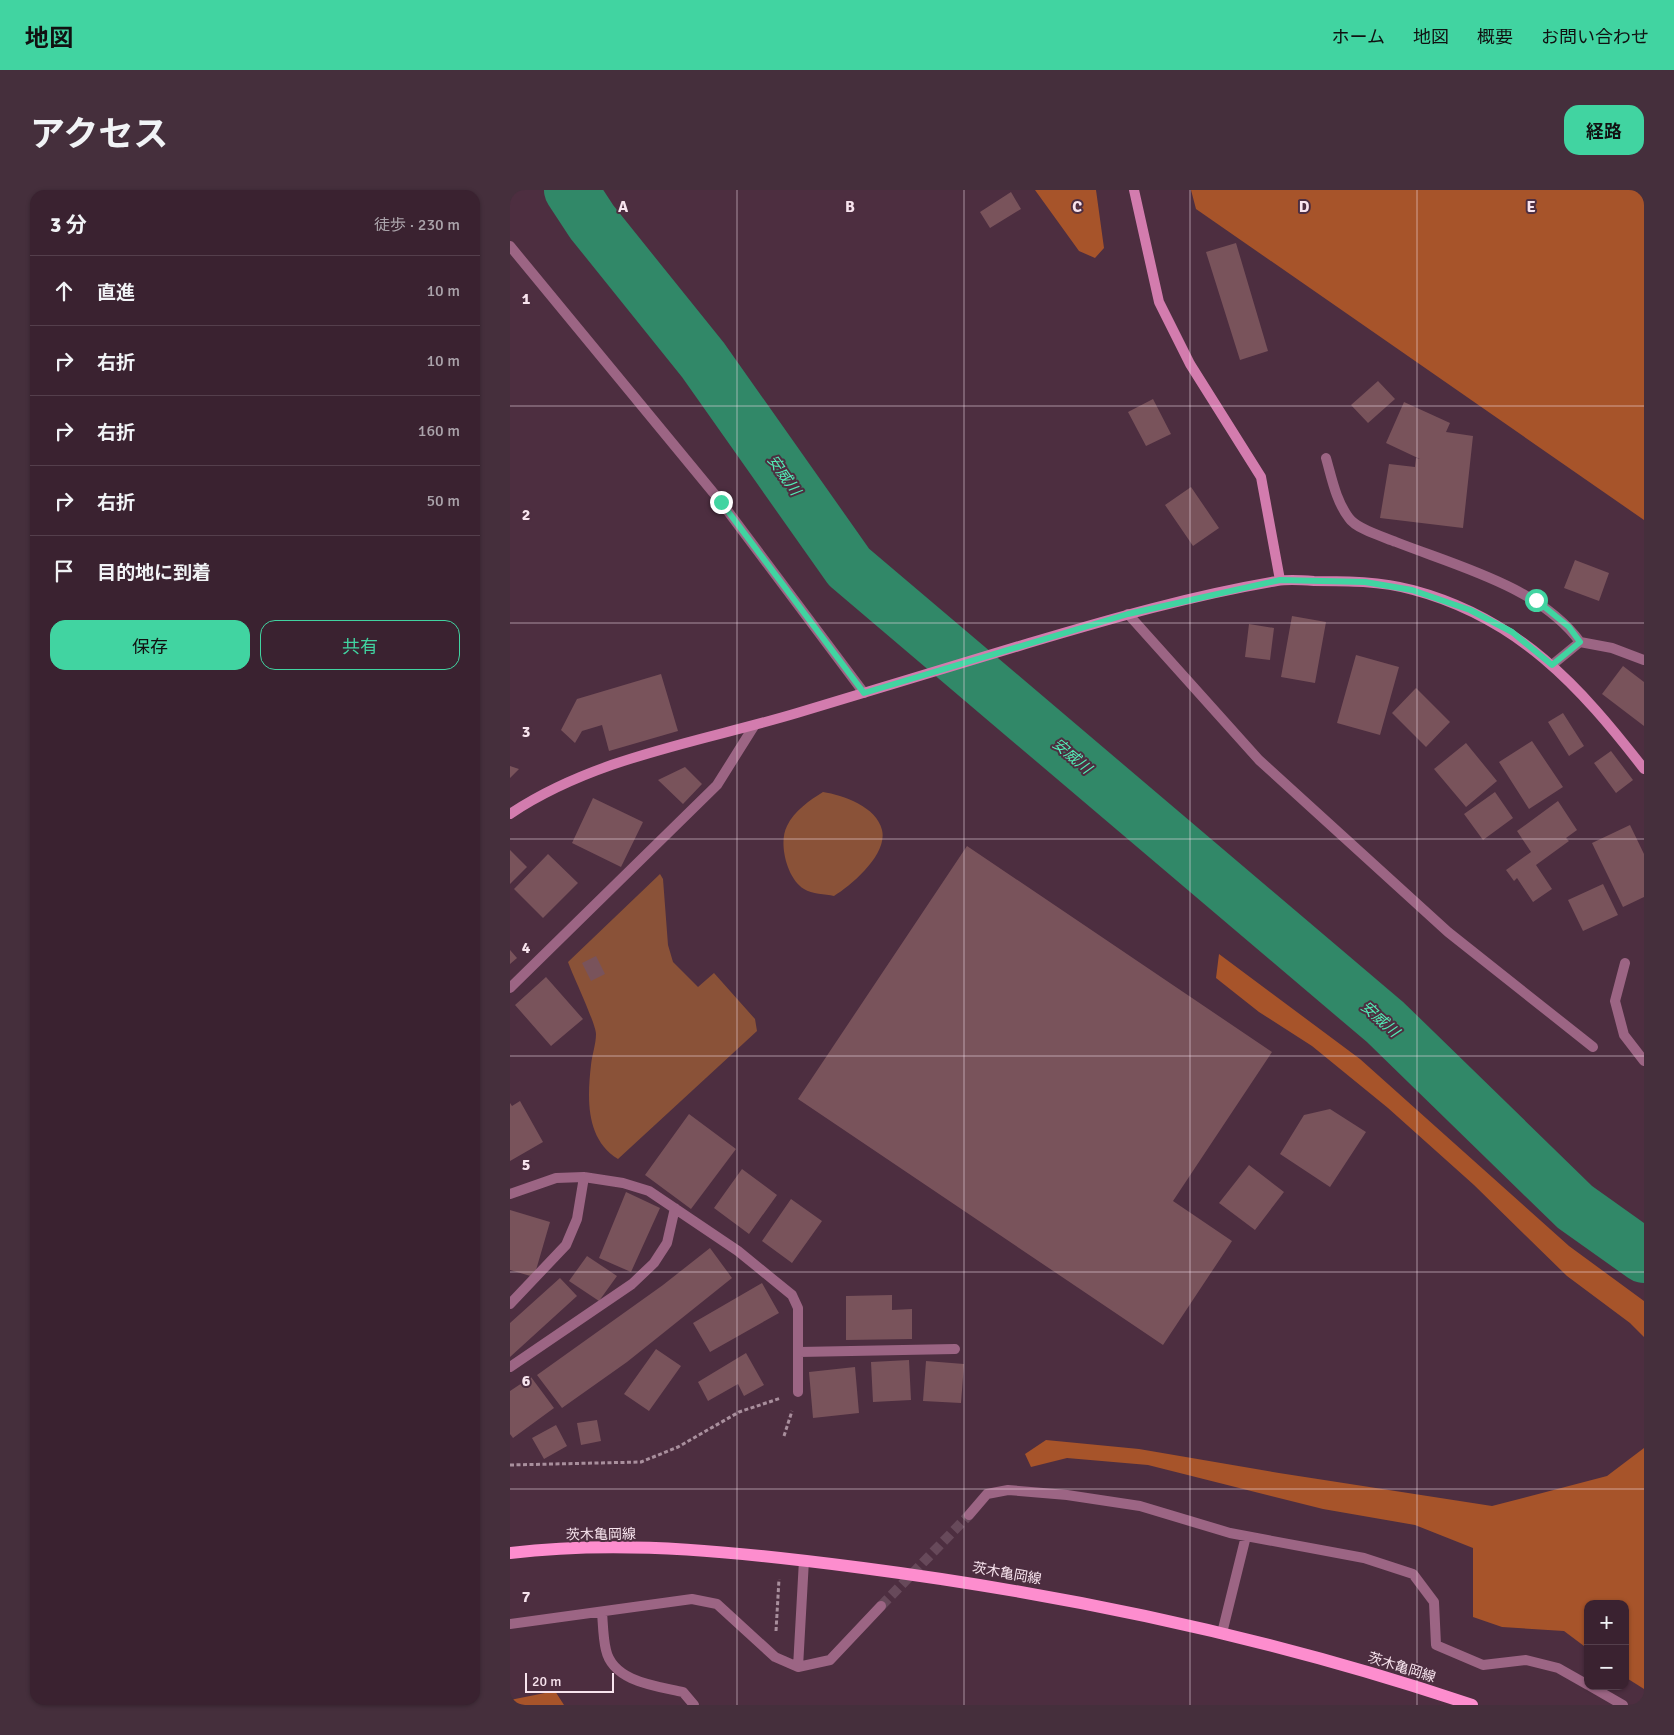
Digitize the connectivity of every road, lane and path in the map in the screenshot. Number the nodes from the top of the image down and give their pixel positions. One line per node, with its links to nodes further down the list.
1 (1134, 190): 4 (street)
2 (510, 246): 9 (street)
3 (1326, 458): 6 (street)
4 (1280, 580): 5 (street); 8 (street)
5 (1128, 614): 9 (street); 15 (street)
6 (1580, 642): 7 (street); 8 (street)
7 (1644, 660)
8 (1552, 665): 11 (street)
9 (864, 693): 10 (street)
10 (754, 726): 12 (street); 14 (street)
11 (1644, 769)
12 (510, 814)
13 (1625, 963): 16 (street)
14 (510, 988)
15 (1593, 1047)
16 (1644, 1061)
17 (584, 1178): 18 (street); 19 (street); 20 (street)
18 (510, 1194)
19 (675, 1208): 22 (street); 23 (street)
20 (510, 1304)
21 (955, 1349): 22 (street)
22 (799, 1352): 24 (street)
23 (510, 1367)
24 (798, 1392): 25 (path); 26 (path)
25 (784, 1436)
26 (510, 1466)
27 (969, 1515): 28 (street)
28 (1246, 1536): 35 (street); 38 (street)
29 (510, 1551): 30 (main road, 茨木亀岡線)
30 (804, 1560): 35 (main road, 茨木亀岡線); 37 (street)
31 (780, 1576): 36 (path)
32 (881, 1606): 37 (street)
33 (602, 1612): 34 (street); 36 (street); 40 (street)
34 (510, 1624)
35 (1222, 1633): 41 (main road, 茨木亀岡線)
36 (775, 1657): 37 (street)
37 (798, 1667)
38 (1584, 1683)
39 (1596, 1690): 42 (street)
40 (694, 1705)
41 (1472, 1705)
42 (1623, 1705)

